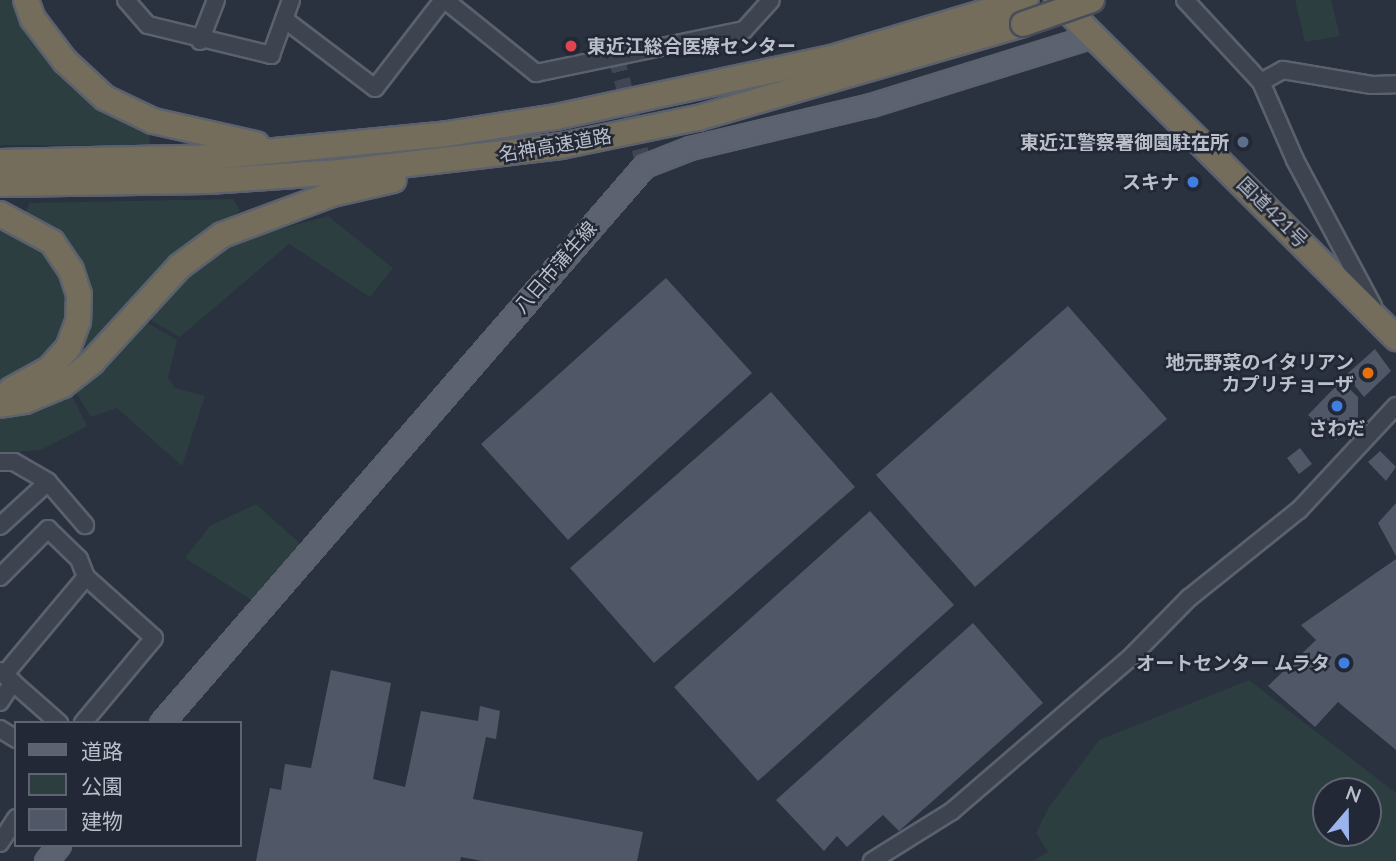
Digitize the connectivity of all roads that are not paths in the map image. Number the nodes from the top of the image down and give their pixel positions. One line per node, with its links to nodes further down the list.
1 (26, 0): 17 (highway)
2 (126, 0): 13 (street)
3 (216, 0): 13 (street)
4 (291, 0): 11 (street)
5 (444, 0): 6 (street); 11 (street)
6 (771, 0)
7 (1056, 0): 12 (highway, 国道421号)
8 (1092, 0): 10 (highway, 名神高速道路, bridge)
9 (1185, 0): 14 (street)
10 (1019, 10): 16 (highway, 名神高速道路); 17 (highway, 名神高速道路)
11 (284, 19): 13 (street)
12 (1093, 36): 21 (highway, 国道421号); 35 (main road, 八日市蒲生線)
13 (200, 41)
14 (1261, 82): 15 (street); 21 (street)
15 (1396, 83)
16 (698, 118): 19 (highway, 名神高速道路); 24 (highway)
17 (302, 149): 18 (highway, 名神高速道路)
18 (0, 162)
19 (0, 184)
20 (0, 214): 23 (highway)
21 (1379, 317): 22 (highway, 国道421号)
22 (1396, 338)
23 (0, 392)
24 (0, 405)
25 (1396, 405): 40 (street)
26 (0, 463): 27 (street)
27 (48, 482): 28 (street); 29 (street)
28 (85, 524)
29 (0, 526)
30 (0, 577): 31 (street)
31 (86, 577): 32 (street); 34 (street)
32 (4, 685): 33 (street)
33 (56, 721)
34 (85, 721)
35 (163, 721)
36 (14, 821): 37 (street)
37 (0, 843)
38 (57, 847): 39 (main road)
39 (46, 861)
40 (872, 861)

